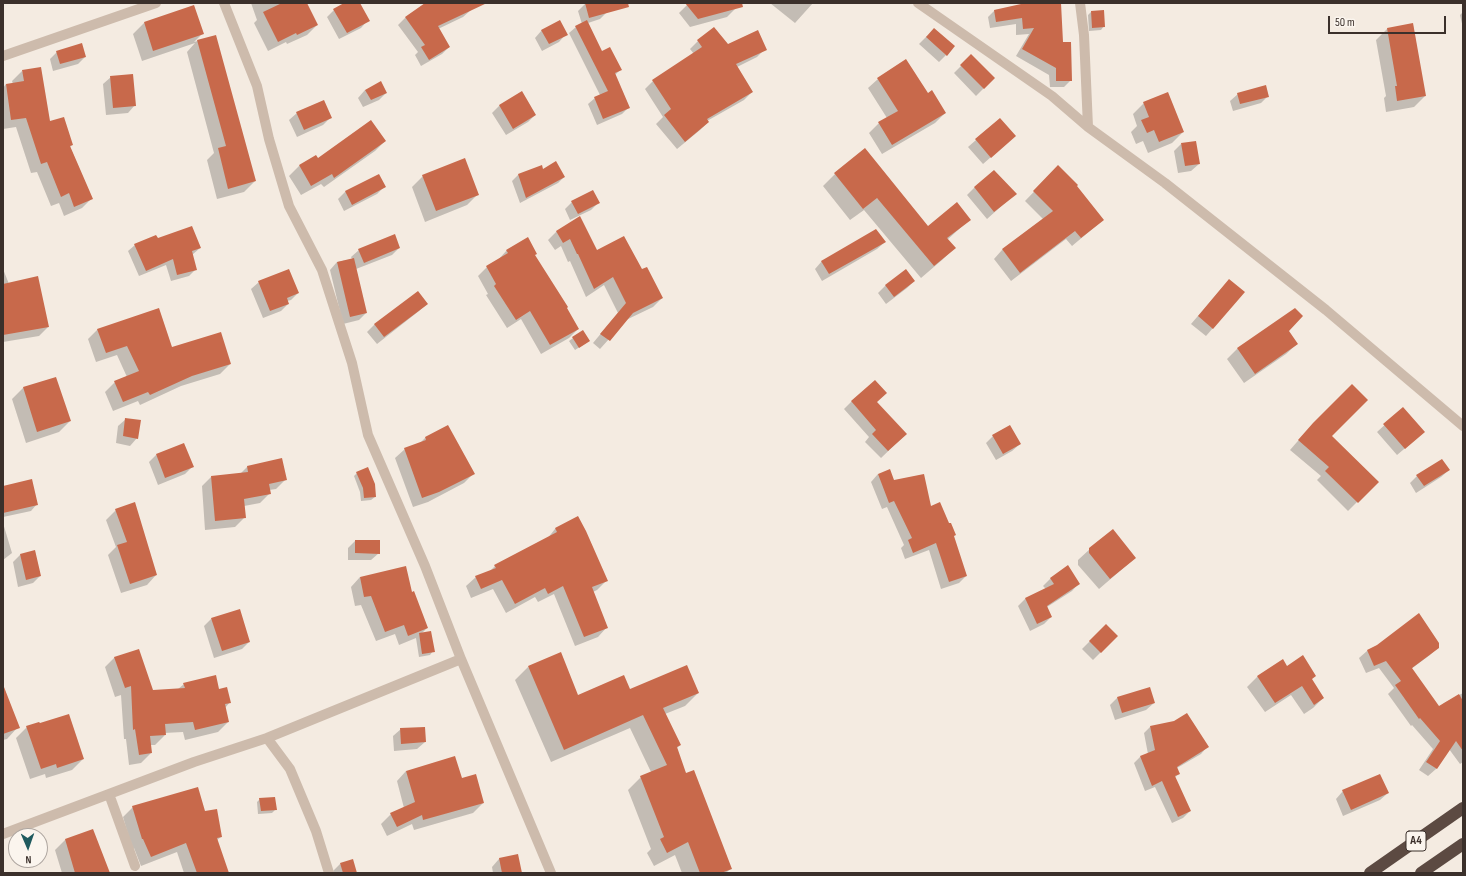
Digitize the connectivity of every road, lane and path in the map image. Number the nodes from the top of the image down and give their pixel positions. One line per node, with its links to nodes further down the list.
1 (156, 3): 5 (street)
2 (224, 3): 8 (street)
3 (918, 3): 6 (street)
4 (1080, 3): 6 (street)
5 (3, 56)
6 (1088, 127): 7 (street)
7 (1463, 426)
8 (461, 659): 9 (street); 16 (street)
9 (267, 738): 10 (street); 15 (street)
10 (109, 794): 12 (street); 14 (street)
11 (1463, 808): 17 (highway, A4)
12 (3, 834)
13 (1463, 844): 18 (highway, A4)
14 (134, 866)
15 (329, 873)
16 (551, 873)
17 (1370, 873)
18 (1420, 873)

